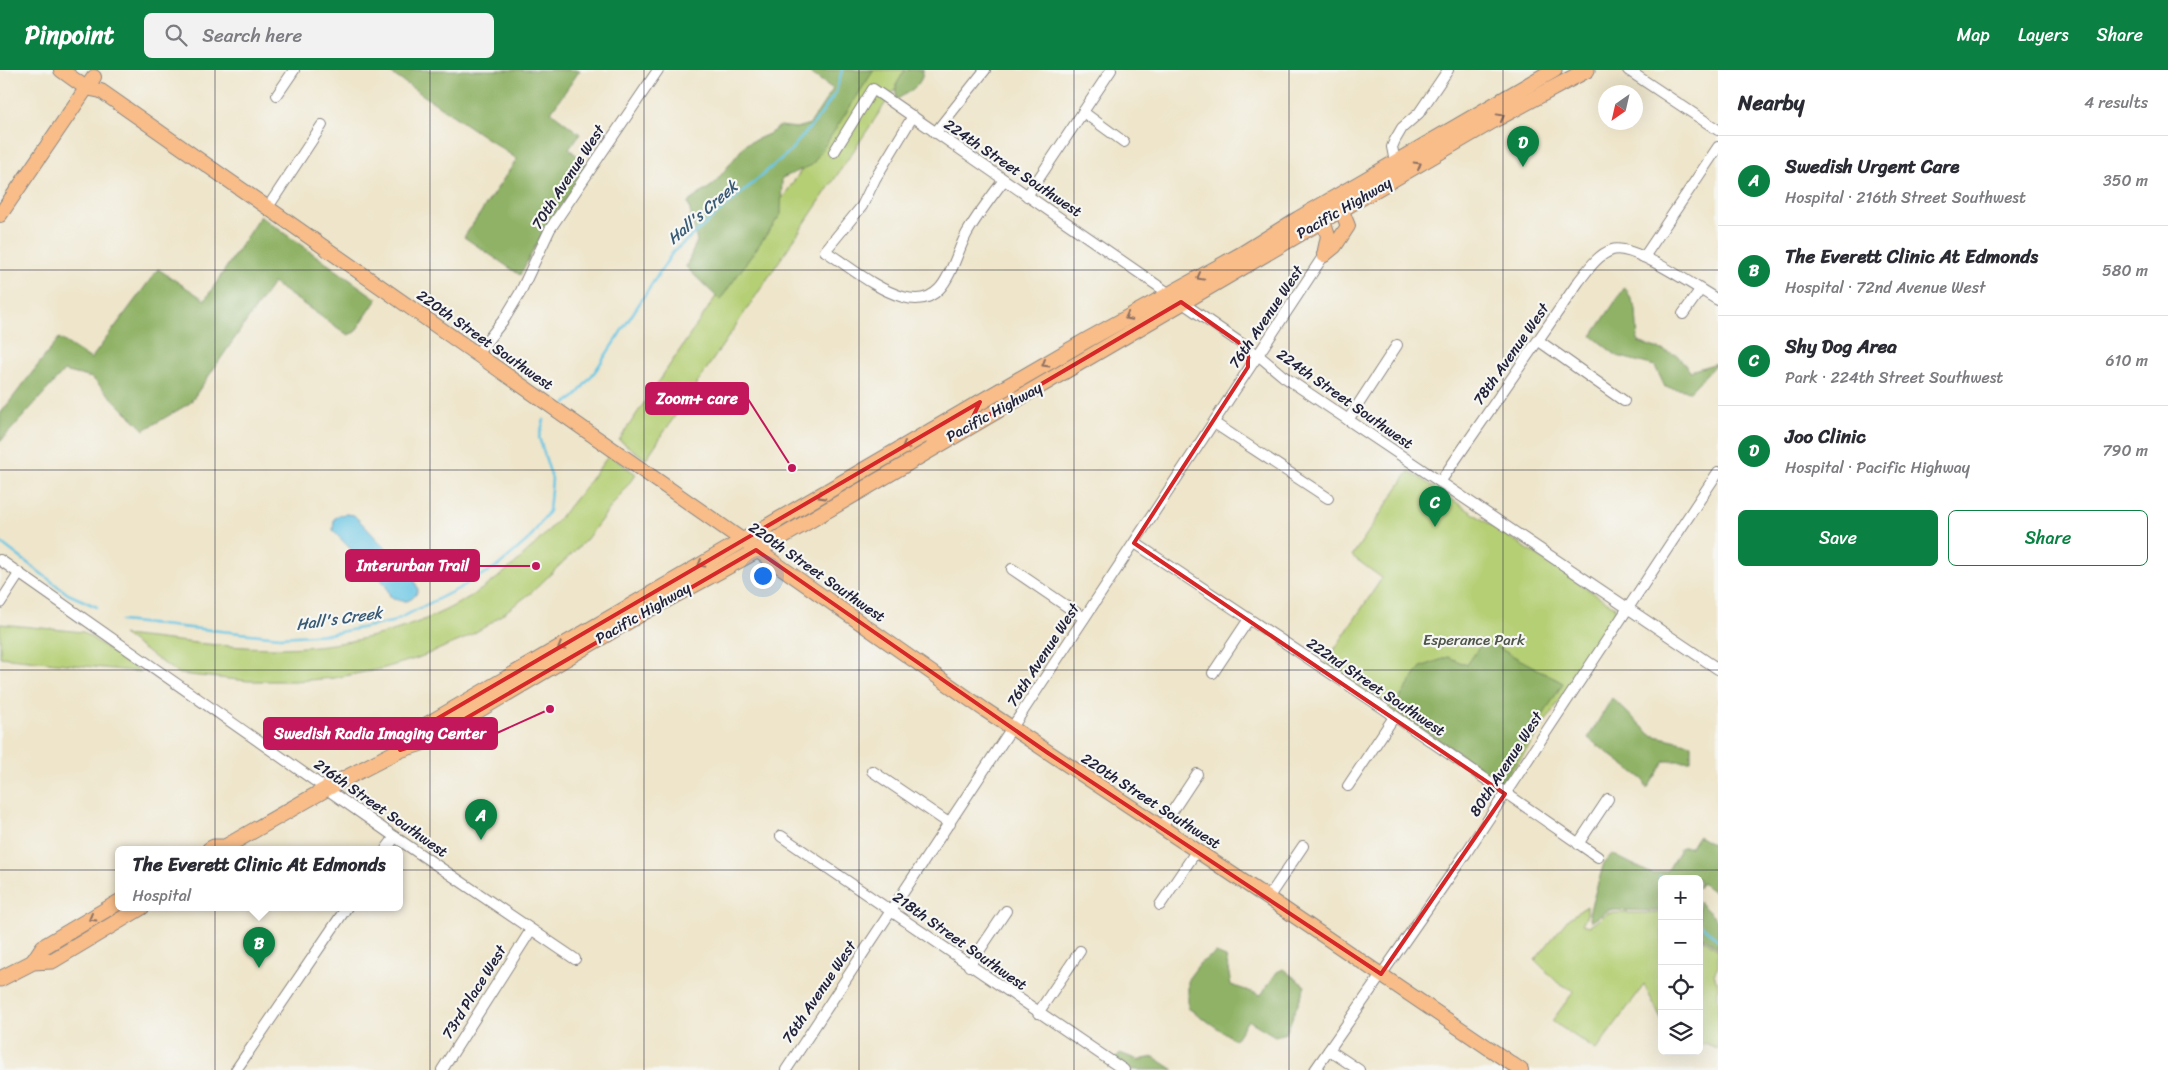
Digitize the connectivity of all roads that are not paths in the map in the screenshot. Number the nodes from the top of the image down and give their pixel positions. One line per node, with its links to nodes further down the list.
1 (61, 70): 10 (main road, 220th Street Southwest)
2 (294, 70): 11 (street)
3 (658, 70): 36 (street, 70th Avenue West)
4 (985, 70): 16 (street)
5 (1111, 70): 12 (street)
6 (1448, 70): 20 (street)
7 (1554, 70): 20 (highway, Pacific Highway)
8 (1587, 70): 24 (highway, Pacific Highway, one-way to 8)
9 (1628, 70): 15 (street)
10 (91, 76): 23 (main road, 220th Street Southwest); 25 (main road)
11 (277, 95)
12 (1083, 112): 17 (street); 22 (street)
13 (913, 116): 16 (street, 224th Street Southwest); 19 (street, 224th Street Southwest); 21 (street)
14 (322, 125): 23 (street)
15 (1718, 130)
16 (935, 133): 21 (street, 224th Street Southwest)
17 (1124, 142)
18 (1718, 147): 28 (street)
19 (834, 152)
20 (1395, 162): 30 (highway, Pacific Highway, one-way to 30)
21 (1004, 180): 22 (street, 224th Street Southwest)
22 (1027, 196): 30 (street, 224th Street Southwest)
23 (268, 207): 36 (main road, 220th Street Southwest)
24 (1342, 211): 26 (highway, Pacific Highway); 27 (main road)
25 (0, 215)
26 (1323, 221): 27 (main road); 30 (highway, Pacific Highway)
27 (1324, 256): 37 (street, 76th Avenue West)
28 (1644, 257): 29 (street); 33 (street, 78th Avenue West)
29 (1700, 290): 31 (street); 32 (street)
30 (1175, 298): 35 (street, 224th Street Southwest); 40 (highway, Pacific Highway, one-way to 40); 43 (highway, Pacific Highway)
31 (1718, 300)
32 (1683, 314)
33 (1540, 340): 39 (street); 45 (street, 78th Avenue West)
34 (1397, 345): 41 (street)
35 (1248, 348): 37 (street, 224th Street Southwest); 38 (street)
36 (477, 354): 47 (main road, 220th Street Southwest)
37 (1258, 355): 38 (street, 76th Avenue West); 41 (street, 224th Street Southwest)
38 (1246, 373): 42 (street, 76th Avenue West)
39 (1624, 401)
40 (980, 402): 43 (main road); 47 (highway, Pacific Highway, one-way to 47)
41 (1348, 420): 45 (street, 224th Street Southwest)
42 (1214, 423): 46 (street); 48 (street, 76th Avenue West)
43 (933, 447): 49 (highway, Pacific Highway)
44 (1717, 474): 54 (street, 80th Avenue West)
45 (1440, 482): 54 (street, 224th Street Southwest)
46 (1328, 498)
47 (743, 540): 49 (main road, 220th Street Southwest); 61 (highway, Pacific Highway, one-way to 61)
48 (1135, 543): 55 (street, 76th Avenue West); 56 (street, 222nd Street Southwest)
49 (756, 550): 60 (main road, 220th Street Southwest); 61 (highway, Pacific Highway)
50 (0, 560): 52 (street, 216th Street Southwest)
51 (1012, 569): 55 (street)
52 (19, 574): 53 (street); 65 (street, 216th Street Southwest)
53 (0, 603)
54 (1627, 608): 57 (street, 224th Street Southwest); 66 (street, 80th Avenue West)
55 (1084, 618): 60 (street, 76th Avenue West)
56 (1249, 619): 58 (street); 59 (street, 222nd Street Southwest)
57 (1718, 669)
58 (1213, 673)
59 (1394, 717): 64 (street); 66 (street, 222nd Street Southwest)
60 (1012, 729): 68 (street, 76th Avenue West); 69 (main road, 220th Street Southwest)
61 (400, 750): 65 (highway, Pacific Highway)
62 (872, 771): 68 (street)
63 (1197, 774): 69 (street)
64 (1348, 786)
65 (327, 788): 71 (street, 216th Street Southwest); 73 (highway, Pacific Highway)
66 (1505, 794): 72 (street, 222nd Street Southwest); 92 (street, 80th Avenue West)
67 (1608, 799): 72 (street)
68 (950, 824): 85 (street, 76th Avenue West)
69 (1162, 827): 76 (main road, 220th Street Southwest)
70 (781, 836): 85 (street, 218th Street Southwest)
71 (395, 837): 74 (street); 87 (street, 216th Street Southwest)
72 (1578, 844): 77 (street, 222nd Street Southwest)
73 (228, 846)
74 (388, 846)
75 (1303, 846): 78 (street)
76 (1197, 850): 78 (main road, 220th Street Southwest); 80 (street)
77 (1598, 858)
78 (1268, 898): 92 (main road, 220th Street Southwest)
79 (115, 904): 90 (highway, one-way to 90)
80 (1160, 905)
81 (123, 911): 86 (main road)
82 (135, 911): 86 (highway)
83 (344, 911): 96 (street)
84 (1006, 911): 91 (street)
85 (891, 912): 91 (street, 218th Street Southwest); 98 (street, 76th Avenue West)
86 (114, 924): 90 (highway)
87 (531, 930): 89 (street, 216th Street Southwest); 97 (street, 73rd Place West)
88 (1080, 951): 94 (street)
89 (575, 959)
90 (33, 962): 93 (highway)
91 (969, 966): 94 (street, 218th Street Southwest)
92 (1381, 974): 95 (street, 80th Avenue West); 102 (main road, 220th Street Southwest)
93 (0, 979)
94 (1038, 1013): 99 (street, 218th Street Southwest)
95 (1329, 1050): 100 (street, 80th Avenue West); 101 (street)
96 (236, 1070)
97 (442, 1070)
98 (786, 1070)
99 (1124, 1070)
100 (1315, 1070)
101 (1359, 1070)
102 (1521, 1070)

